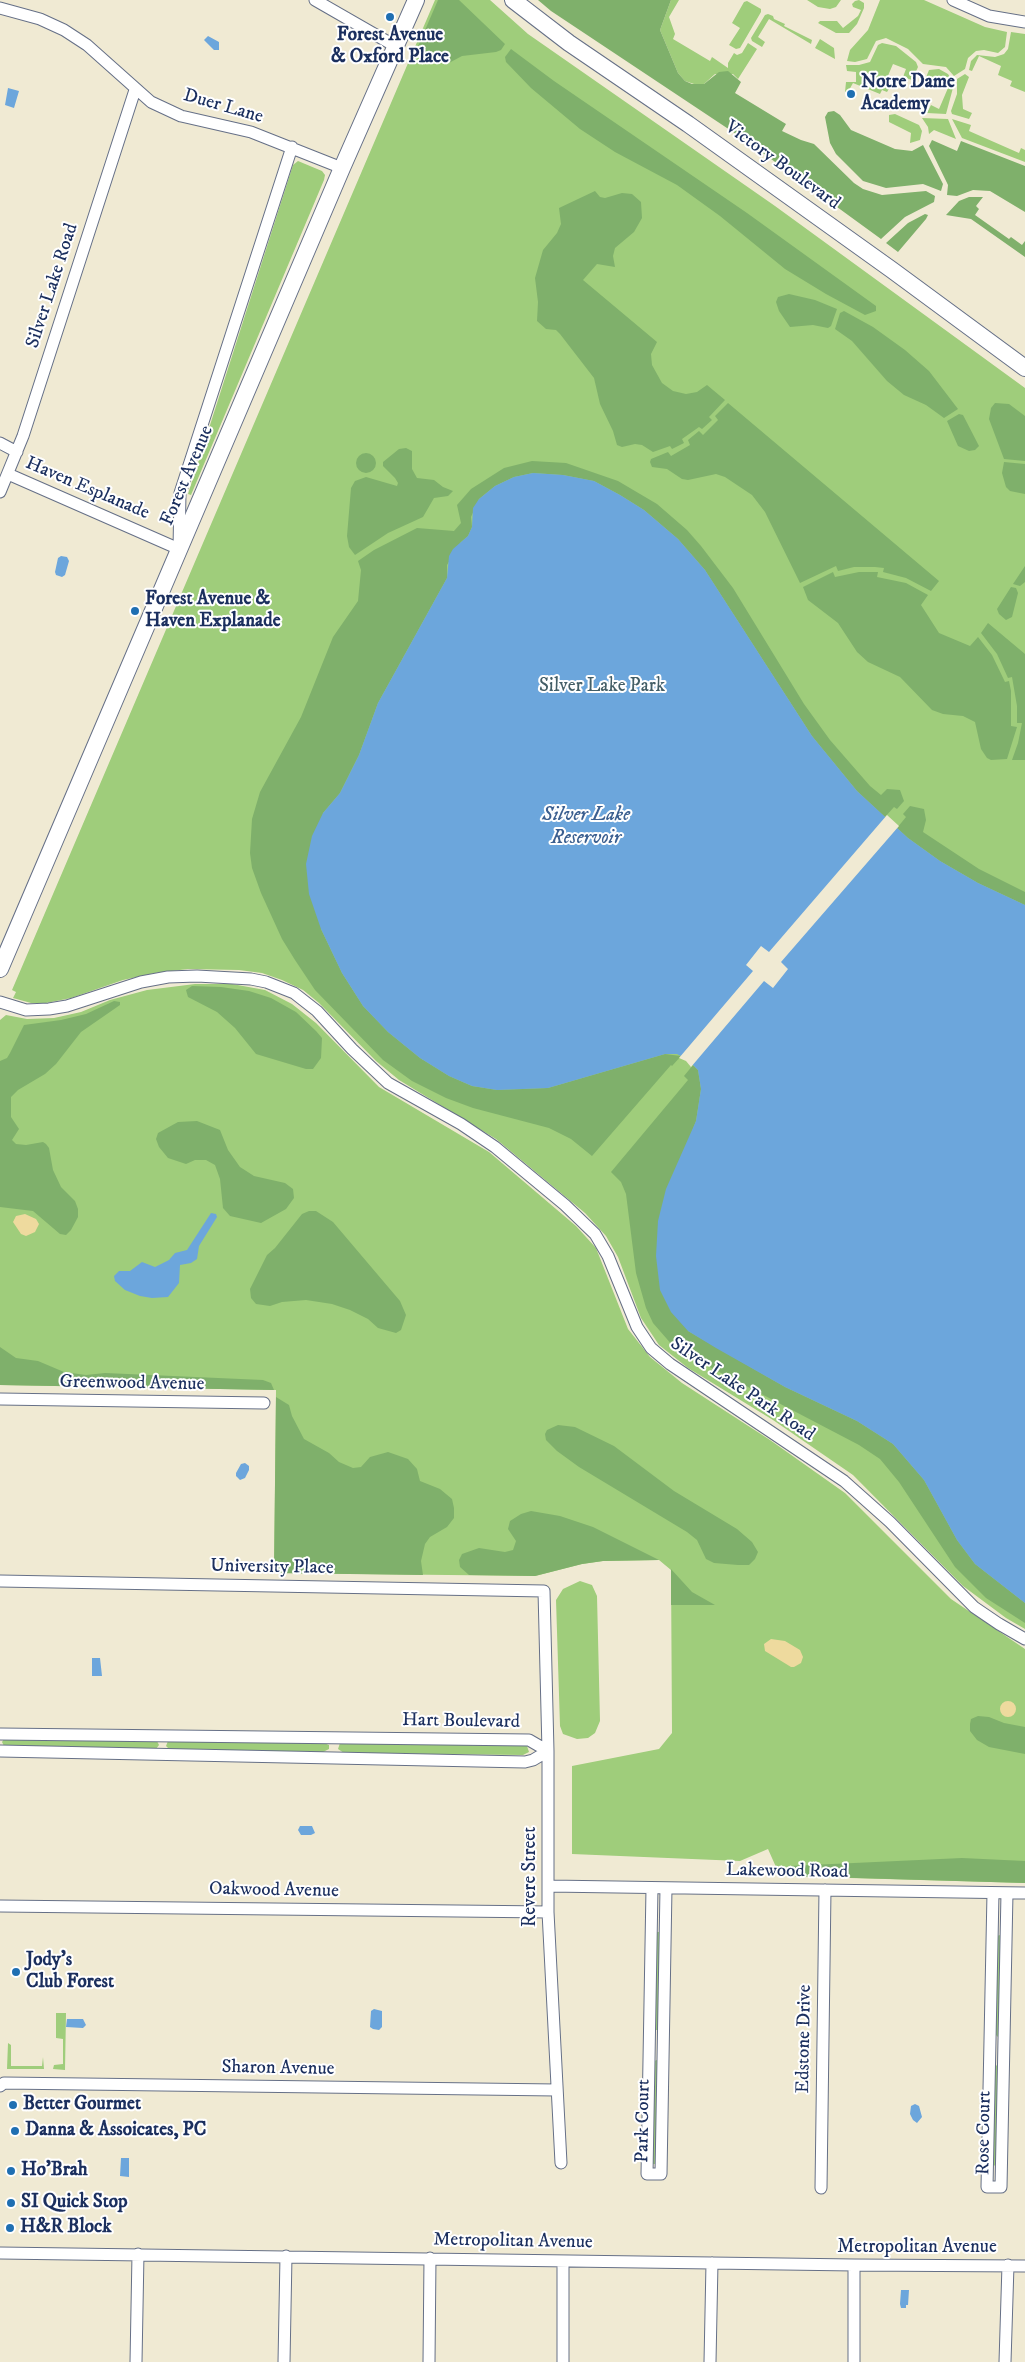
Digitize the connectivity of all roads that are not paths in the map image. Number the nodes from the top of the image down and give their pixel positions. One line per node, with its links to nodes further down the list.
1 (315, 0): 7 (street)
2 (416, 0): 7 (main road, Forest Avenue)
3 (513, 0): 11 (main road, Victory Boulevard)
4 (953, 0): 6 (street)
5 (0, 8): 8 (street, Duer Lane)
6 (1025, 22)
7 (395, 46): 10 (main road, Forest Avenue)
8 (135, 90): 9 (street, Duer Lane); 13 (street, Silver Lake Road)
9 (292, 147): 10 (street, Duer Lane); 16 (street)
10 (342, 168): 16 (main road, Forest Avenue)
11 (1025, 368)
12 (0, 443): 13 (street, Haven Esplanade)
13 (17, 452): 14 (street, Silver Lake Road)
14 (8, 474): 15 (street, Silver Lake Road); 16 (street, Haven Esplanade)
15 (0, 492)
16 (179, 549): 17 (main road, Forest Avenue)
17 (0, 970)
18 (0, 1002): 23 (street, Silver Lake Park Road)
19 (0, 1399): 20 (street, Greenwood Avenue)
20 (264, 1403)
21 (0, 1581): 22 (street, University Place)
22 (544, 1591): 26 (street, Revere Street)
23 (1025, 1639)
24 (0, 1734): 26 (street, Hart Boulevard)
25 (0, 1751): 26 (street, Hart Boulevard)
26 (548, 1751): 27 (street, Revere Street)
27 (549, 1886): 28 (street, Lakewood Road); 35 (street, Revere Street)
28 (652, 1888): 29 (street, Lakewood Road); 29 (street, Park Court)
29 (666, 1888): 30 (street, Lakewood Road)
30 (825, 1890): 31 (street, Lakewood Road); 39 (street, Edstone Drive)
31 (993, 1893): 32 (street, Lakewood Road); 32 (street, Rose Court)
32 (1007, 1893): 33 (street, Lakewood Road)
33 (1025, 1893)
34 (0, 1906): 35 (street, Oakwood Avenue)
35 (548, 1912): 37 (street, Revere Street)
36 (0, 2086): 37 (street, Sharon Avenue)
37 (556, 2090): 38 (street, Revere Street)
38 (561, 2163)
39 (820, 2188)
40 (0, 2253): 41 (street, Metropolitan Avenue)
41 (138, 2254): 42 (street, Metropolitan Avenue); 49 (street)
42 (286, 2256): 43 (street, Metropolitan Avenue); 50 (street)
43 (430, 2258): 44 (street, Metropolitan Avenue); 51 (street)
44 (563, 2261): 45 (street, Metropolitan Avenue); 52 (street)
45 (712, 2263): 46 (street, Metropolitan Avenue); 53 (street)
46 (854, 2265): 47 (street, Metropolitan Avenue); 54 (street)
47 (1008, 2265): 48 (street, Metropolitan Avenue); 55 (street)
48 (1025, 2266)
49 (136, 2362)
50 (284, 2362)
51 (429, 2362)
52 (563, 2362)
53 (710, 2362)
54 (854, 2362)
55 (1005, 2362)

